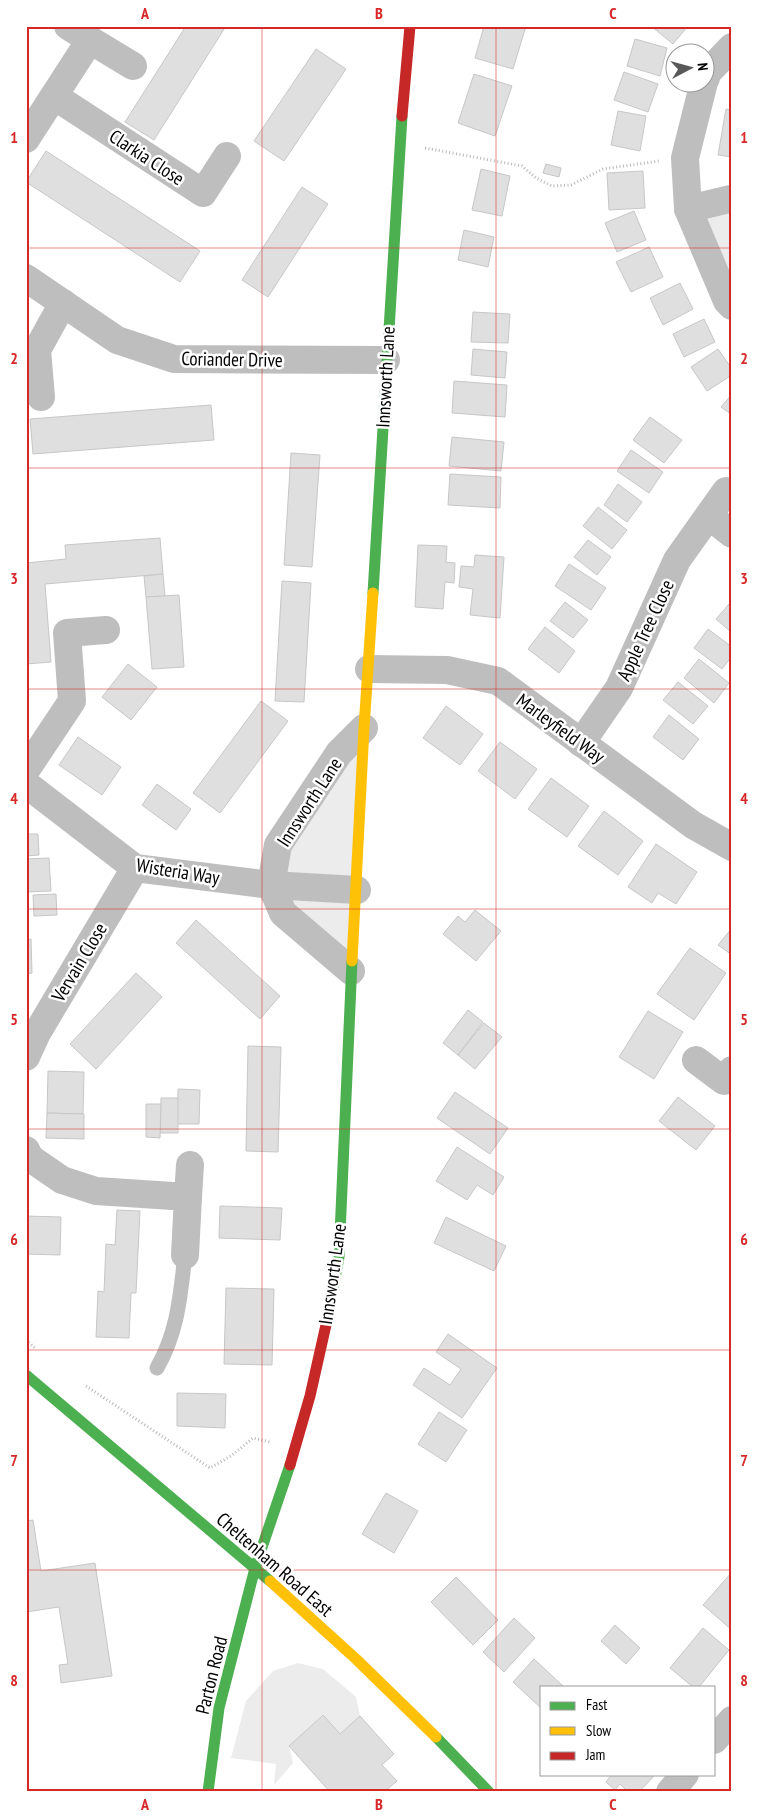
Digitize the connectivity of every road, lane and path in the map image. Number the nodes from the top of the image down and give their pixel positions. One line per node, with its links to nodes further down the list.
1 (410, 26): 9 (street, Innsworth Lane)
2 (79, 33): 5 (street); 7 (street)
3 (732, 47): 4 (street)
4 (716, 64)
5 (133, 66)
6 (702, 92): 11 (street)
7 (54, 96): 8 (street); 10 (street, Clarkia Close)
8 (26, 139)
9 (399, 143): 11 (path); 17 (street, Innsworth Lane)
10 (226, 156)
11 (685, 158): 13 (street)
12 (730, 199): 13 (street)
13 (688, 209): 16 (street)
14 (26, 278): 15 (street, Coriander Drive)
15 (63, 303): 17 (street, Coriander Drive); 18 (street)
16 (732, 306)
17 (386, 360): 23 (street, Innsworth Lane)
18 (41, 397)
19 (726, 491): 20 (street, Apple Tree Close)
20 (709, 516): 21 (street); 25 (street, Apple Tree Close)
21 (732, 534)
22 (106, 630): 26 (street)
23 (369, 669): 24 (street, Innsworth Lane); 25 (street, Marleyfield Way)
24 (364, 728): 30 (street, Innsworth Lane); 31 (street, Innsworth Lane)
25 (582, 743): 28 (street, Marleyfield Way)
26 (26, 770)
27 (26, 784): 29 (street, Wisteria Way)
28 (732, 847)
29 (135, 868): 30 (street, Wisteria Way); 33 (street, Vervain Close)
30 (271, 885): 31 (street, Wisteria Way); 32 (street)
31 (357, 890): 32 (street, Innsworth Lane)
32 (351, 971): 45 (street, Innsworth Lane)
33 (26, 1056)
34 (696, 1060): 35 (street)
35 (732, 1070)
36 (26, 1150): 38 (street)
37 (190, 1165): 38 (street)
38 (188, 1198): 39 (street)
39 (185, 1255): 42 (lane)
40 (26, 1340): 41 (path)
41 (40, 1352)
42 (157, 1368)
43 (26, 1375): 46 (street, Cheltenham Road East)
44 (85, 1386): 45 (path)
45 (298, 1437): 46 (street, Innsworth Lane)
46 (255, 1568): 50 (street, Parton Road); 51 (street, Cheltenham Road East)
47 (732, 1720): 48 (street)
48 (716, 1738)
49 (683, 1776): 52 (street)
50 (208, 1792)
51 (490, 1792)
52 (670, 1792)

